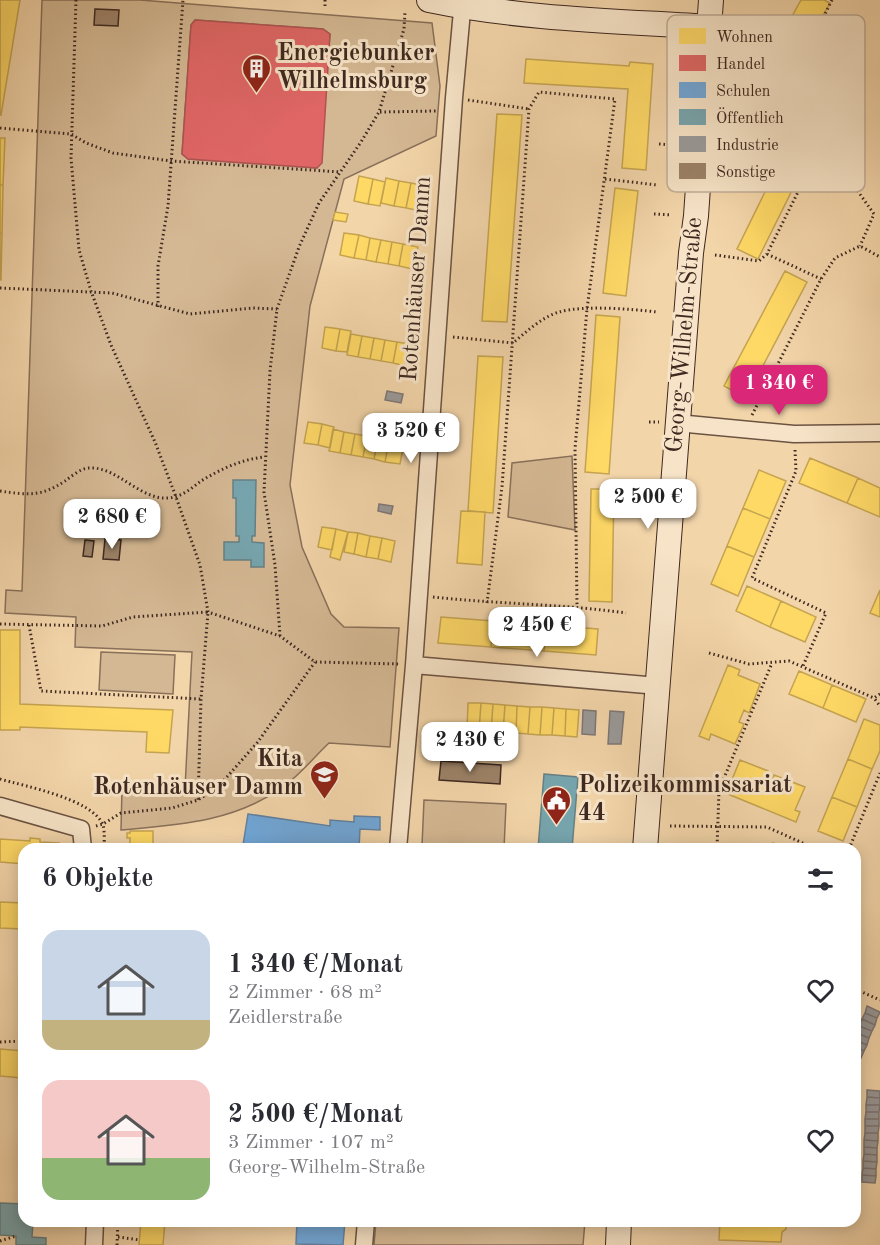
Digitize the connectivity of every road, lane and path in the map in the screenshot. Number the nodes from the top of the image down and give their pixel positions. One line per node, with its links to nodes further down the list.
1 (76, 0): 17 (path)
2 (183, 0): 20 (path)
3 (326, 0): 8 (path)
4 (429, 0): 7 (street)
5 (711, 0): 10 (street, Georg-Wilhelm-Straße)
6 (832, 0): 11 (path)
7 (462, 3): 12 (street); 13 (street, Rotenhäuser Damm)
8 (326, 6)
9 (405, 12): 15 (path)
10 (710, 15)
11 (824, 15)
12 (667, 24)
13 (454, 98): 14 (path); 15 (path); 40 (street, Rotenhäuser Damm)
14 (529, 109): 22 (path); 41 (path)
15 (379, 112): 21 (path)
16 (0, 128): 17 (path)
17 (71, 134): 20 (path); 35 (path)
18 (659, 144): 19 (path)
19 (667, 145)
20 (171, 161): 21 (path); 36 (path)
21 (341, 172): 37 (path)
22 (605, 179): 23 (path); 38 (path)
23 (657, 185)
24 (696, 192): 42 (street, Georg-Wilhelm-Straße)
25 (798, 192): 30 (path)
26 (858, 192): 29 (path)
27 (654, 214): 28 (path)
28 (672, 214)
29 (860, 246): 32 (path); 33 (path)
30 (767, 254): 31 (path); 33 (path)
31 (715, 255)
32 (880, 256)
33 (821, 279): 43 (path)
34 (0, 288): 35 (path)
35 (91, 291): 36 (path); 48 (path)
36 (158, 307): 37 (path)
37 (277, 309): 46 (path)
38 (587, 309): 39 (path); 41 (path); 51 (path)
39 (657, 312)
40 (437, 336): 41 (path); 60 (street, Rotenhäuser Damm)
41 (513, 343): 50 (path)
42 (677, 423): 43 (street); 62 (street, Georg-Wilhelm-Straße)
43 (746, 431): 45 (street)
44 (880, 433): 45 (street)
45 (794, 434): 61 (path)
46 (265, 457): 48 (path); 56 (path)
47 (0, 491): 48 (path)
48 (176, 497): 52 (path)
49 (443, 598): 50 (path)
50 (487, 603): 51 (path)
51 (577, 606): 53 (path)
52 (208, 612): 55 (path); 56 (path); 65 (path)
53 (626, 613)
54 (0, 624): 55 (path)
55 (29, 625): 65 (path)
56 (280, 636): 58 (path)
57 (709, 653): 59 (path)
58 (315, 662): 60 (path); 69 (path)
59 (772, 663): 61 (path); 73 (path)
60 (414, 665): 62 (street); 77 (street, Rotenhäuser Damm)
61 (802, 666): 64 (path)
62 (658, 686): 78 (street, Georg-Wilhelm-Straße)
63 (880, 694): 64 (path)
64 (874, 698): 66 (path)
65 (201, 699): 69 (path)
66 (880, 706)
67 (880, 773): 81 (path)
68 (0, 779): 71 (path)
69 (198, 800): 71 (path)
70 (0, 806): 74 (street)
71 (103, 824): 74 (path); 76 (path)
72 (670, 826): 73 (path)
73 (717, 827): 79 (path); 80 (path)
74 (81, 829): 75 (street)
75 (82, 843)
76 (104, 843)
77 (399, 843)
78 (645, 843)
79 (718, 843)
80 (803, 843)
81 (851, 843)
82 (861, 992): 83 (path)
83 (880, 1000)
84 (18, 1041): 85 (path)
85 (0, 1042)
86 (95, 1227): 94 (street)
87 (118, 1227): 91 (path)
88 (366, 1227): 96 (street)
89 (619, 1227): 97 (street)
90 (16, 1236): 93 (path)
91 (117, 1237): 92 (path); 95 (path)
92 (140, 1240)
93 (0, 1241)
94 (94, 1245)
95 (117, 1245)
96 (364, 1245)
97 (618, 1245)

